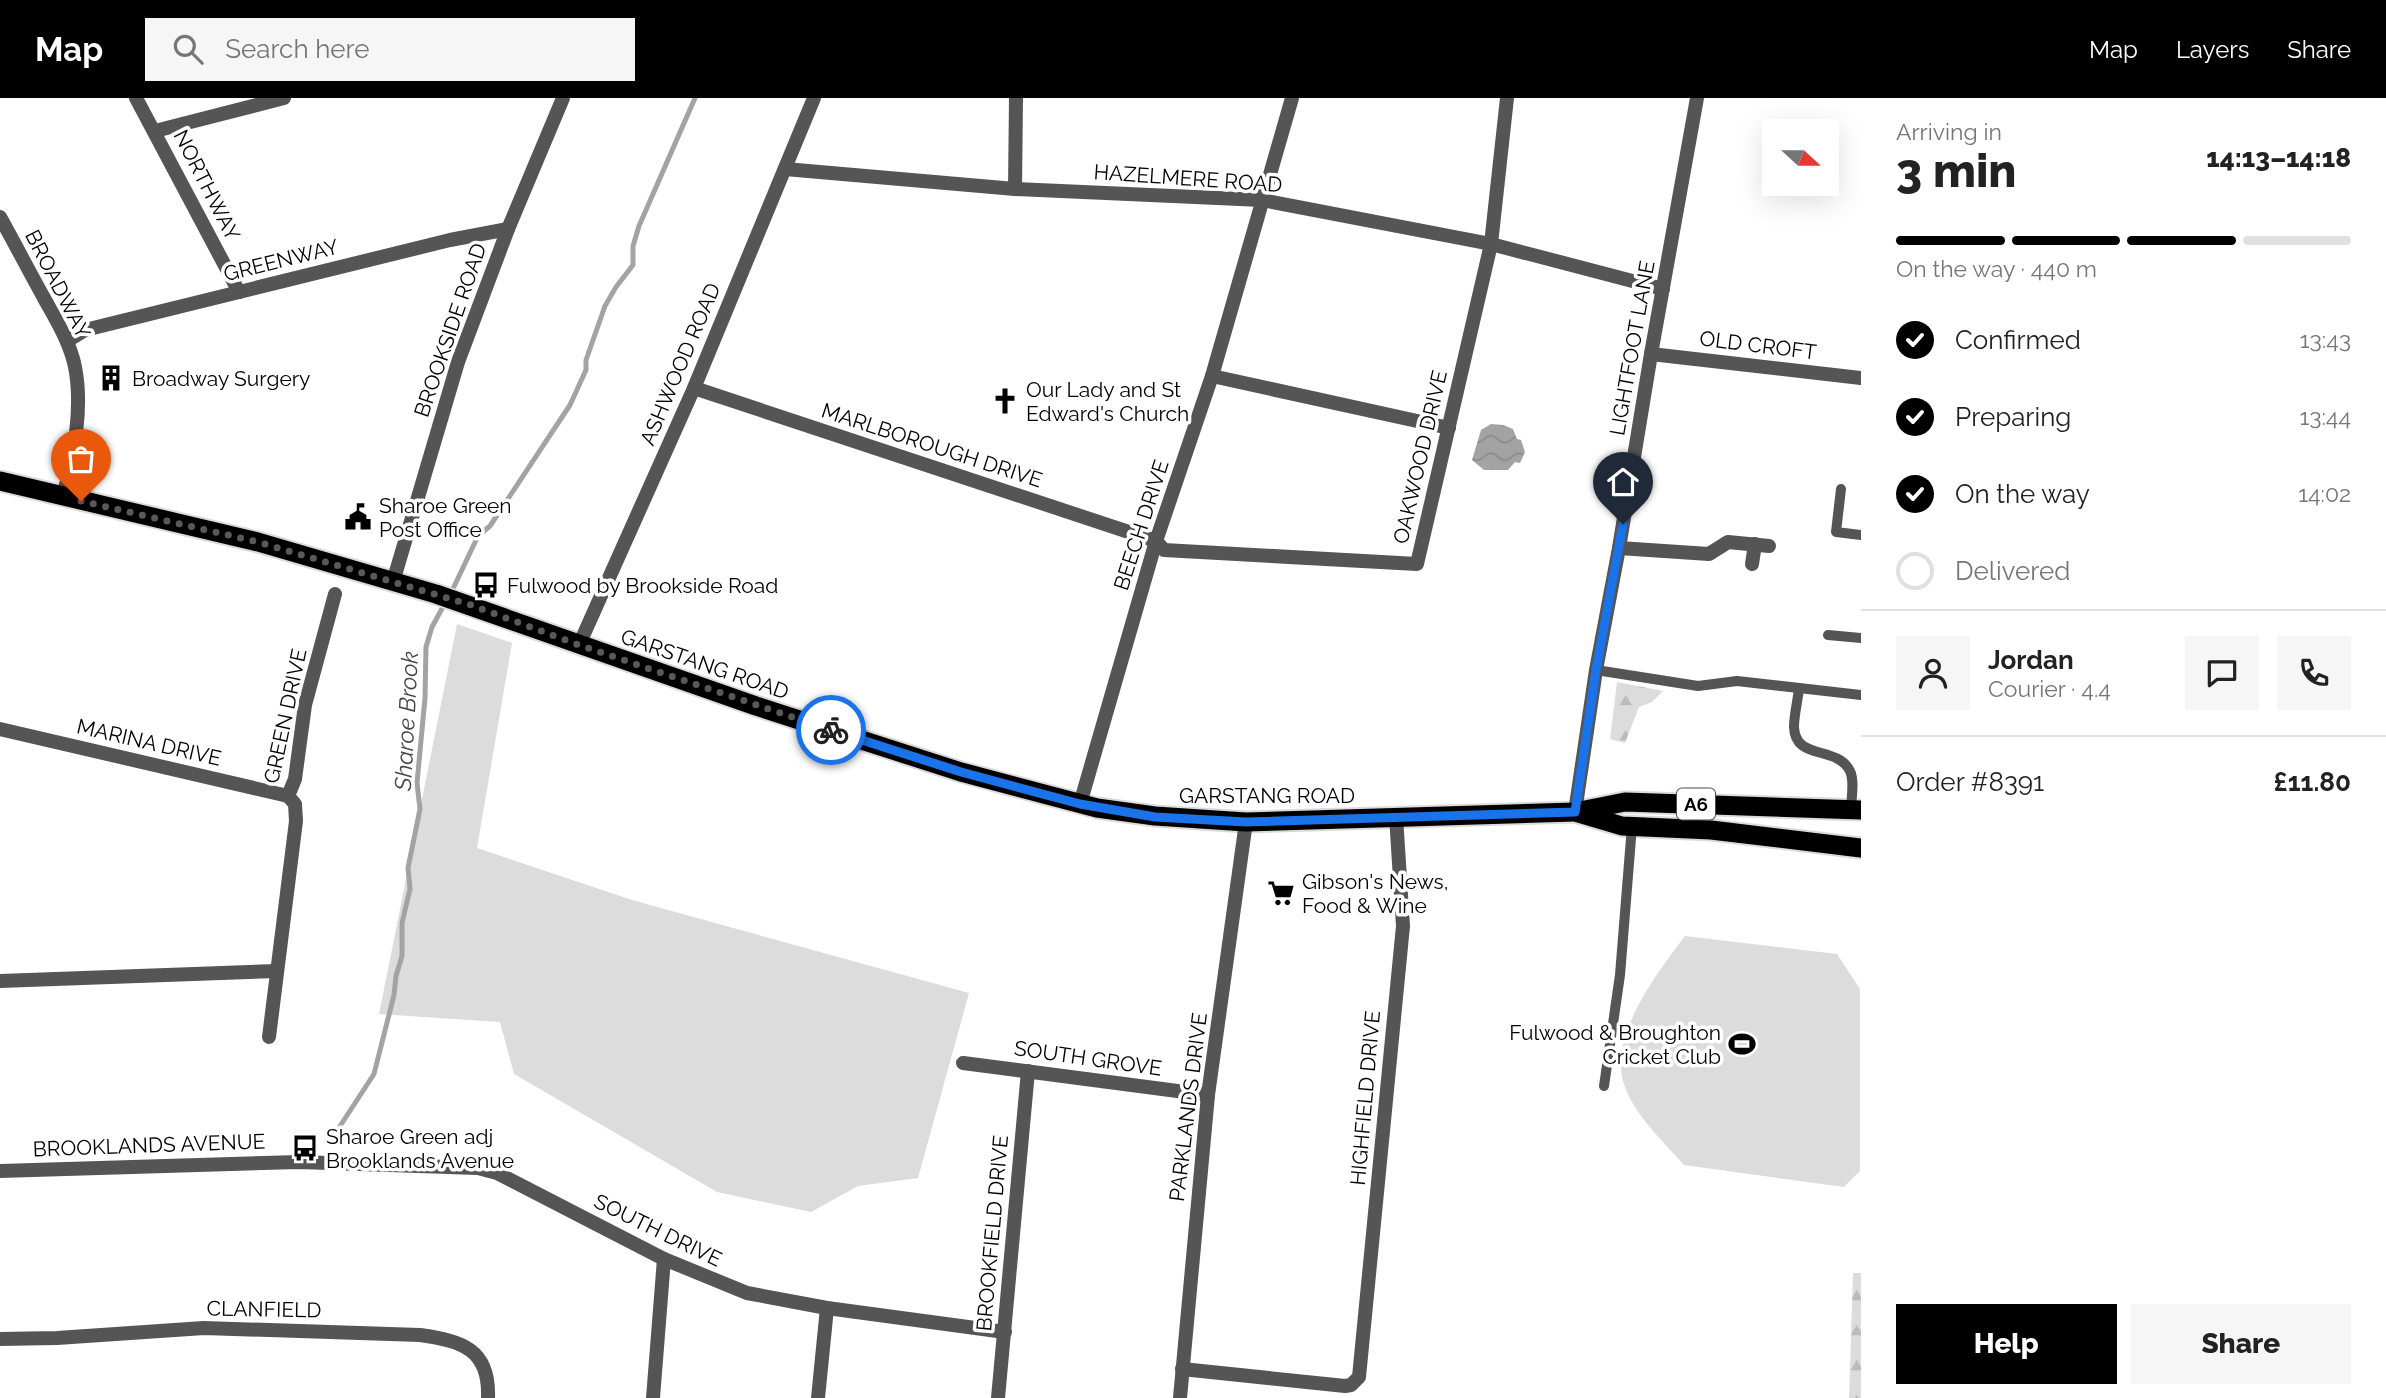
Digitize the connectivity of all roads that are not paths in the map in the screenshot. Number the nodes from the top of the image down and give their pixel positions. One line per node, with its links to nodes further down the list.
1 (136, 98): 9 (street, NORTHWAY)
2 (284, 98): 9 (street)
3 (563, 98): 14 (street, BROOKSIDE ROAD)
4 (814, 98): 10 (street, ASHWOOD ROAD)
5 (1016, 98): 11 (street)
6 (1292, 98): 12 (street, BEECH DRIVE)
7 (1507, 98): 15 (street, OAKWOOD DRIVE)
8 (1697, 98): 16 (street, LIGHTFOOT LANE)
9 (155, 131): 17 (street, NORTHWAY)
10 (785, 169): 11 (street, HAZELMERE ROAD); 22 (street, ASHWOOD ROAD)
11 (1015, 189): 12 (street, HAZELMERE ROAD)
12 (1262, 200): 15 (street, HAZELMERE ROAD); 20 (street, BEECH DRIVE)
13 (0, 217): 18 (street, BROADWAY)
14 (508, 229): 17 (street, GREENWAY); 31 (street, BROOKSIDE ROAD)
15 (1491, 244): 16 (street, HAZELMERE ROAD); 23 (street, OAKWOOD DRIVE)
16 (1663, 289): 19 (street, LIGHTFOOT LANE)
17 (239, 292): 18 (street, GREENWAY)
18 (67, 341): 26 (street, BROADWAY)
19 (1651, 354): 21 (street, OLD CROFT); 29 (street, LIGHTFOOT LANE)
20 (1212, 376): 23 (street); 28 (street, BEECH DRIVE)
21 (1861, 379)
22 (694, 388): 28 (street, MARLBOROUGH DRIVE); 35 (street, ASHWOOD ROAD)
23 (1449, 428): 28 (street, OAKWOOD DRIVE)
24 (0, 481): 26 (highway, GARSTANG ROAD / A6)
25 (1841, 489): 27 (lane)
26 (63, 496): 31 (highway, GARSTANG ROAD / A6)
27 (1861, 536)
28 (1156, 541): 41 (street, BEECH DRIVE)
29 (1619, 548): 30 (street); 36 (street, LIGHTFOOT LANE)
30 (1752, 564)
31 (393, 582): 35 (highway, GARSTANG ROAD / A6)
32 (335, 594): 40 (street, GREEN DRIVE)
33 (1828, 635): 34 (lane)
34 (1861, 638)
35 (579, 645): 41 (highway, GARSTANG ROAD / A6)
36 (1596, 670): 37 (lane); 43 (street, LIGHTFOOT LANE)
37 (1799, 688): 38 (lane); 42 (lane)
38 (1861, 695)
39 (0, 729): 40 (street, MARINA DRIVE)
40 (288, 796): 48 (street, GREEN DRIVE)
41 (1080, 804): 45 (highway, GARSTANG ROAD / A6)
42 (1856, 810): 43 (highway, GARSTANG ROAD / A6)
43 (1575, 812): 44 (highway, GARSTANG ROAD / A6); 46 (highway, GARSTANG ROAD / A6)
44 (1396, 816): 45 (highway, GARSTANG ROAD / A6); 61 (street, HIGHFIELD DRIVE)
45 (1246, 822): 54 (street, PARKLANDS DRIVE)
46 (1632, 827): 47 (highway, GARSTANG ROAD / A6); 53 (lane)
47 (1861, 848)
48 (277, 971): 49 (street); 50 (street, GREEN DRIVE)
49 (0, 981)
50 (269, 1037)
51 (963, 1063): 52 (street, SOUTH GROVE)
52 (1028, 1071): 54 (street, SOUTH GROVE); 59 (street, BROOKFIELD DRIVE)
53 (1604, 1086)
54 (1208, 1095): 61 (street, PARKLANDS DRIVE)
55 (299, 1162): 56 (street, BROOKLANDS AVENUE); 57 (street, SOUTH DRIVE)
56 (0, 1171)
57 (664, 1259): 58 (street, SOUTH DRIVE); 63 (street)
58 (827, 1308): 59 (street, SOUTH DRIVE); 64 (street)
59 (1004, 1332): 65 (street, BROOKFIELD DRIVE)
60 (0, 1339): 62 (street, CLANFIELD)
61 (1182, 1369): 66 (street, PARKLANDS DRIVE)
62 (488, 1398)
63 (653, 1398)
64 (818, 1398)
65 (998, 1398)
66 (1180, 1398)

